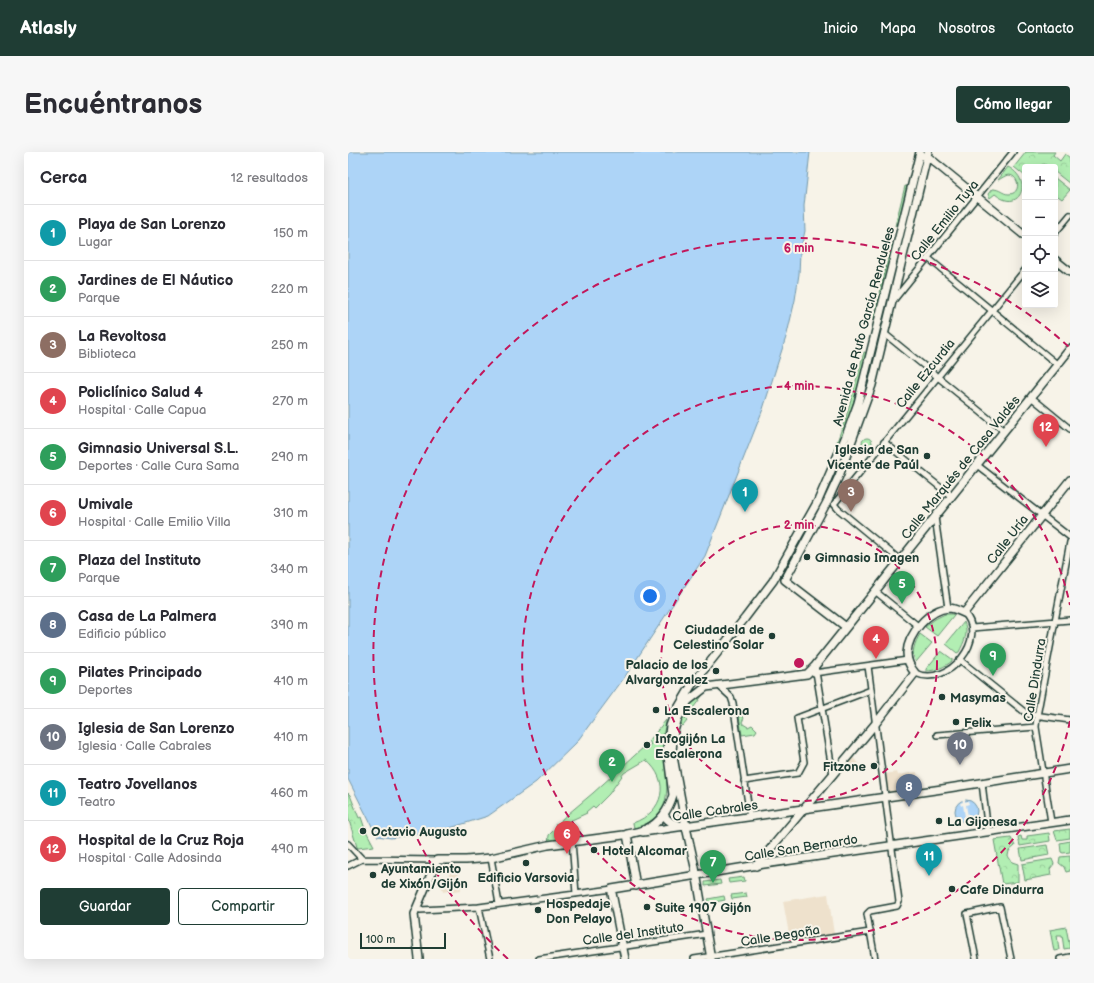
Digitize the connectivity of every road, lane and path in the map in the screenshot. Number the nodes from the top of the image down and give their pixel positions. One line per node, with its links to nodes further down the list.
1 (1012, 152): 3 (street, Calle Emilio Tuya)
2 (923, 154): 3 (street); 11 (street, Avenida de Rufo García Rendueles); 26 (street, Avenida de Rufo García Rendueles)
3 (977, 197): 6 (street); 7 (street, Calle Emilio Tuya)
4 (1070, 214): 5 (street)
5 (1058, 229)
6 (1022, 234)
7 (928, 258): 11 (street, Calle Emilio Tuya); 12 (street)
8 (1058, 262): 10 (street)
9 (1023, 272): 12 (street, Calle Ezcurdia)
10 (1070, 272)
11 (893, 302): 13 (street, Avenida de Rufo García Rendueles)
12 (992, 310): 15 (street); 16 (street, Calle Ezcurdia)
13 (885, 334): 16 (street); 23 (street, Avenida de Rufo García Rendueles)
14 (1070, 349): 15 (street, Calle Marqués de Casa Valdés)
15 (1058, 365): 17 (street, Calle Marqués de Casa Valdés)
16 (937, 377): 19 (street); 20 (street, Calle Ezcurdia)
17 (1031, 397): 18 (street); 19 (street, Calle Marqués de Casa Valdés)
18 (1070, 429)
19 (1004, 431): 21 (street, Calle Marqués de Casa Valdés)
20 (884, 442): 24 (street, Calle Ezcurdia); 25 (street)
21 (976, 465): 25 (street, Calle Marqués de Casa Valdés); 28 (street)
22 (1070, 480): 28 (street, Calle Uría)
23 (836, 482): 24 (street); 27 (street, Avenida de Rufo García Rendueles)
24 (844, 492): 27 (street, Calle Ezcurdia)
25 (952, 496): 29 (street, Calle Marqués de Casa Valdés)
26 (818, 501): 27 (street); 36 (street, Avenida de Rufo García Rendueles)
27 (830, 503): 32 (street); 35 (street, Calle Ezcurdia)
28 (1041, 515): 30 (street); 39 (street, Calle Uría)
29 (935, 517): 32 (street, Calle Marqués de Casa Valdés); 38 (street)
30 (1070, 537)
31 (1070, 542): 33 (street, Calle Dindurra)
32 (900, 560): 37 (street, Calle Marqués de Casa Valdés)
33 (1064, 574): 34 (street); 41 (street, Calle Dindurra)
34 (1070, 575)
35 (785, 580): 36 (street); 43 (street)
36 (773, 581): 50 (street, Avenida de Rufo García Rendueles)
37 (875, 591): 42 (street); 43 (street, Calle Marqués de Casa Valdés)
38 (948, 608): 39 (street); 42 (street)
39 (964, 613): 44 (street)
40 (1070, 620): 41 (street)
41 (1055, 621): 44 (street); 55 (street, Calle Dindurra)
42 (918, 626): 45 (street)
43 (846, 627): 48 (street, Calle Marqués de Casa Valdés)
44 (972, 628): 46 (street)
45 (908, 660): 47 (street); 49 (street)
46 (960, 660): 49 (street); 55 (street)
47 (868, 666): 48 (street); 53 (street)
48 (816, 669): 51 (street, Calle Marqués de Casa Valdés); 54 (street)
49 (915, 673): 57 (street)
50 (700, 674): 52 (street); 67 (street, Avenida de Rufo García Rendueles)
51 (719, 686): 52 (street); 63 (street)
52 (706, 687): 71 (street)
53 (871, 690): 54 (street); 57 (street)
54 (822, 710): 62 (street); 63 (street)
55 (1037, 716): 56 (street); 58 (street, Calle Dindurra)
56 (1070, 720)
57 (876, 723): 62 (street); 65 (street)
58 (1036, 726): 59 (street); 61 (street, Calle Dindurra)
59 (937, 735)
60 (1070, 769): 61 (street, Calle Cabrales)
61 (1044, 772): 64 (street, Calle Cabrales); 70 (street, Calle Dindurra)
62 (833, 775): 66 (street)
63 (744, 781): 68 (street)
64 (982, 782): 65 (street, Calle Cabrales); 72 (street)
65 (885, 797): 66 (street, Calle Cabrales); 76 (street)
66 (803, 810): 68 (street, Calle Cabrales); 81 (street)
67 (664, 814): 71 (street); 73 (street, Avenida de Rufo García Rendueles)
68 (750, 817): 71 (street, Calle Cabrales)
69 (1070, 820): 70 (street, Calle San Bernardo)
70 (1051, 822): 72 (street, Calle San Bernardo)
71 (686, 827): 73 (street, Calle Cabrales); 82 (street)
72 (988, 832): 76 (street, Calle San Bernardo)
73 (627, 834): 74 (street, Calle Cabrales); 83 (street)
74 (572, 841): 77 (street, Calle Cabrales); 85 (street)
75 (348, 844): 78 (street)
76 (892, 846): 81 (street, Calle San Bernardo); 89 (street)
77 (491, 858): 79 (street, Calle Cabrales); 86 (street)
78 (362, 859): 79 (street, Calle Cabrales); 80 (street)
79 (437, 860): 88 (street)
80 (348, 864)
81 (756, 866): 82 (street, Calle San Bernardo)
82 (696, 876): 83 (street, Calle San Bernardo); 90 (street)
83 (636, 886): 84 (street, Calle San Bernardo)
84 (612, 889): 85 (street, Calle San Bernardo); 91 (street)
85 (576, 894): 86 (street, Calle San Bernardo)
86 (499, 904): 87 (street, Calle San Bernardo)
87 (479, 907): 88 (street, Calle San Bernardo); 95 (street)
88 (416, 911): 94 (street)
89 (870, 932): 93 (street, Calle Begoña); 99 (street)
90 (707, 934): 91 (street, Calle del Instituto); 93 (street)
91 (622, 946): 96 (street, Calle del Instituto); 97 (street)
92 (1070, 957): 102 (street)
93 (711, 958): 98 (street, Calle Begoña)
94 (419, 959)
95 (490, 959)
96 (539, 959)
97 (625, 959)
98 (694, 959)
99 (875, 959)
100 (976, 959): 101 (street)
101 (1011, 959)
102 (1060, 959)

